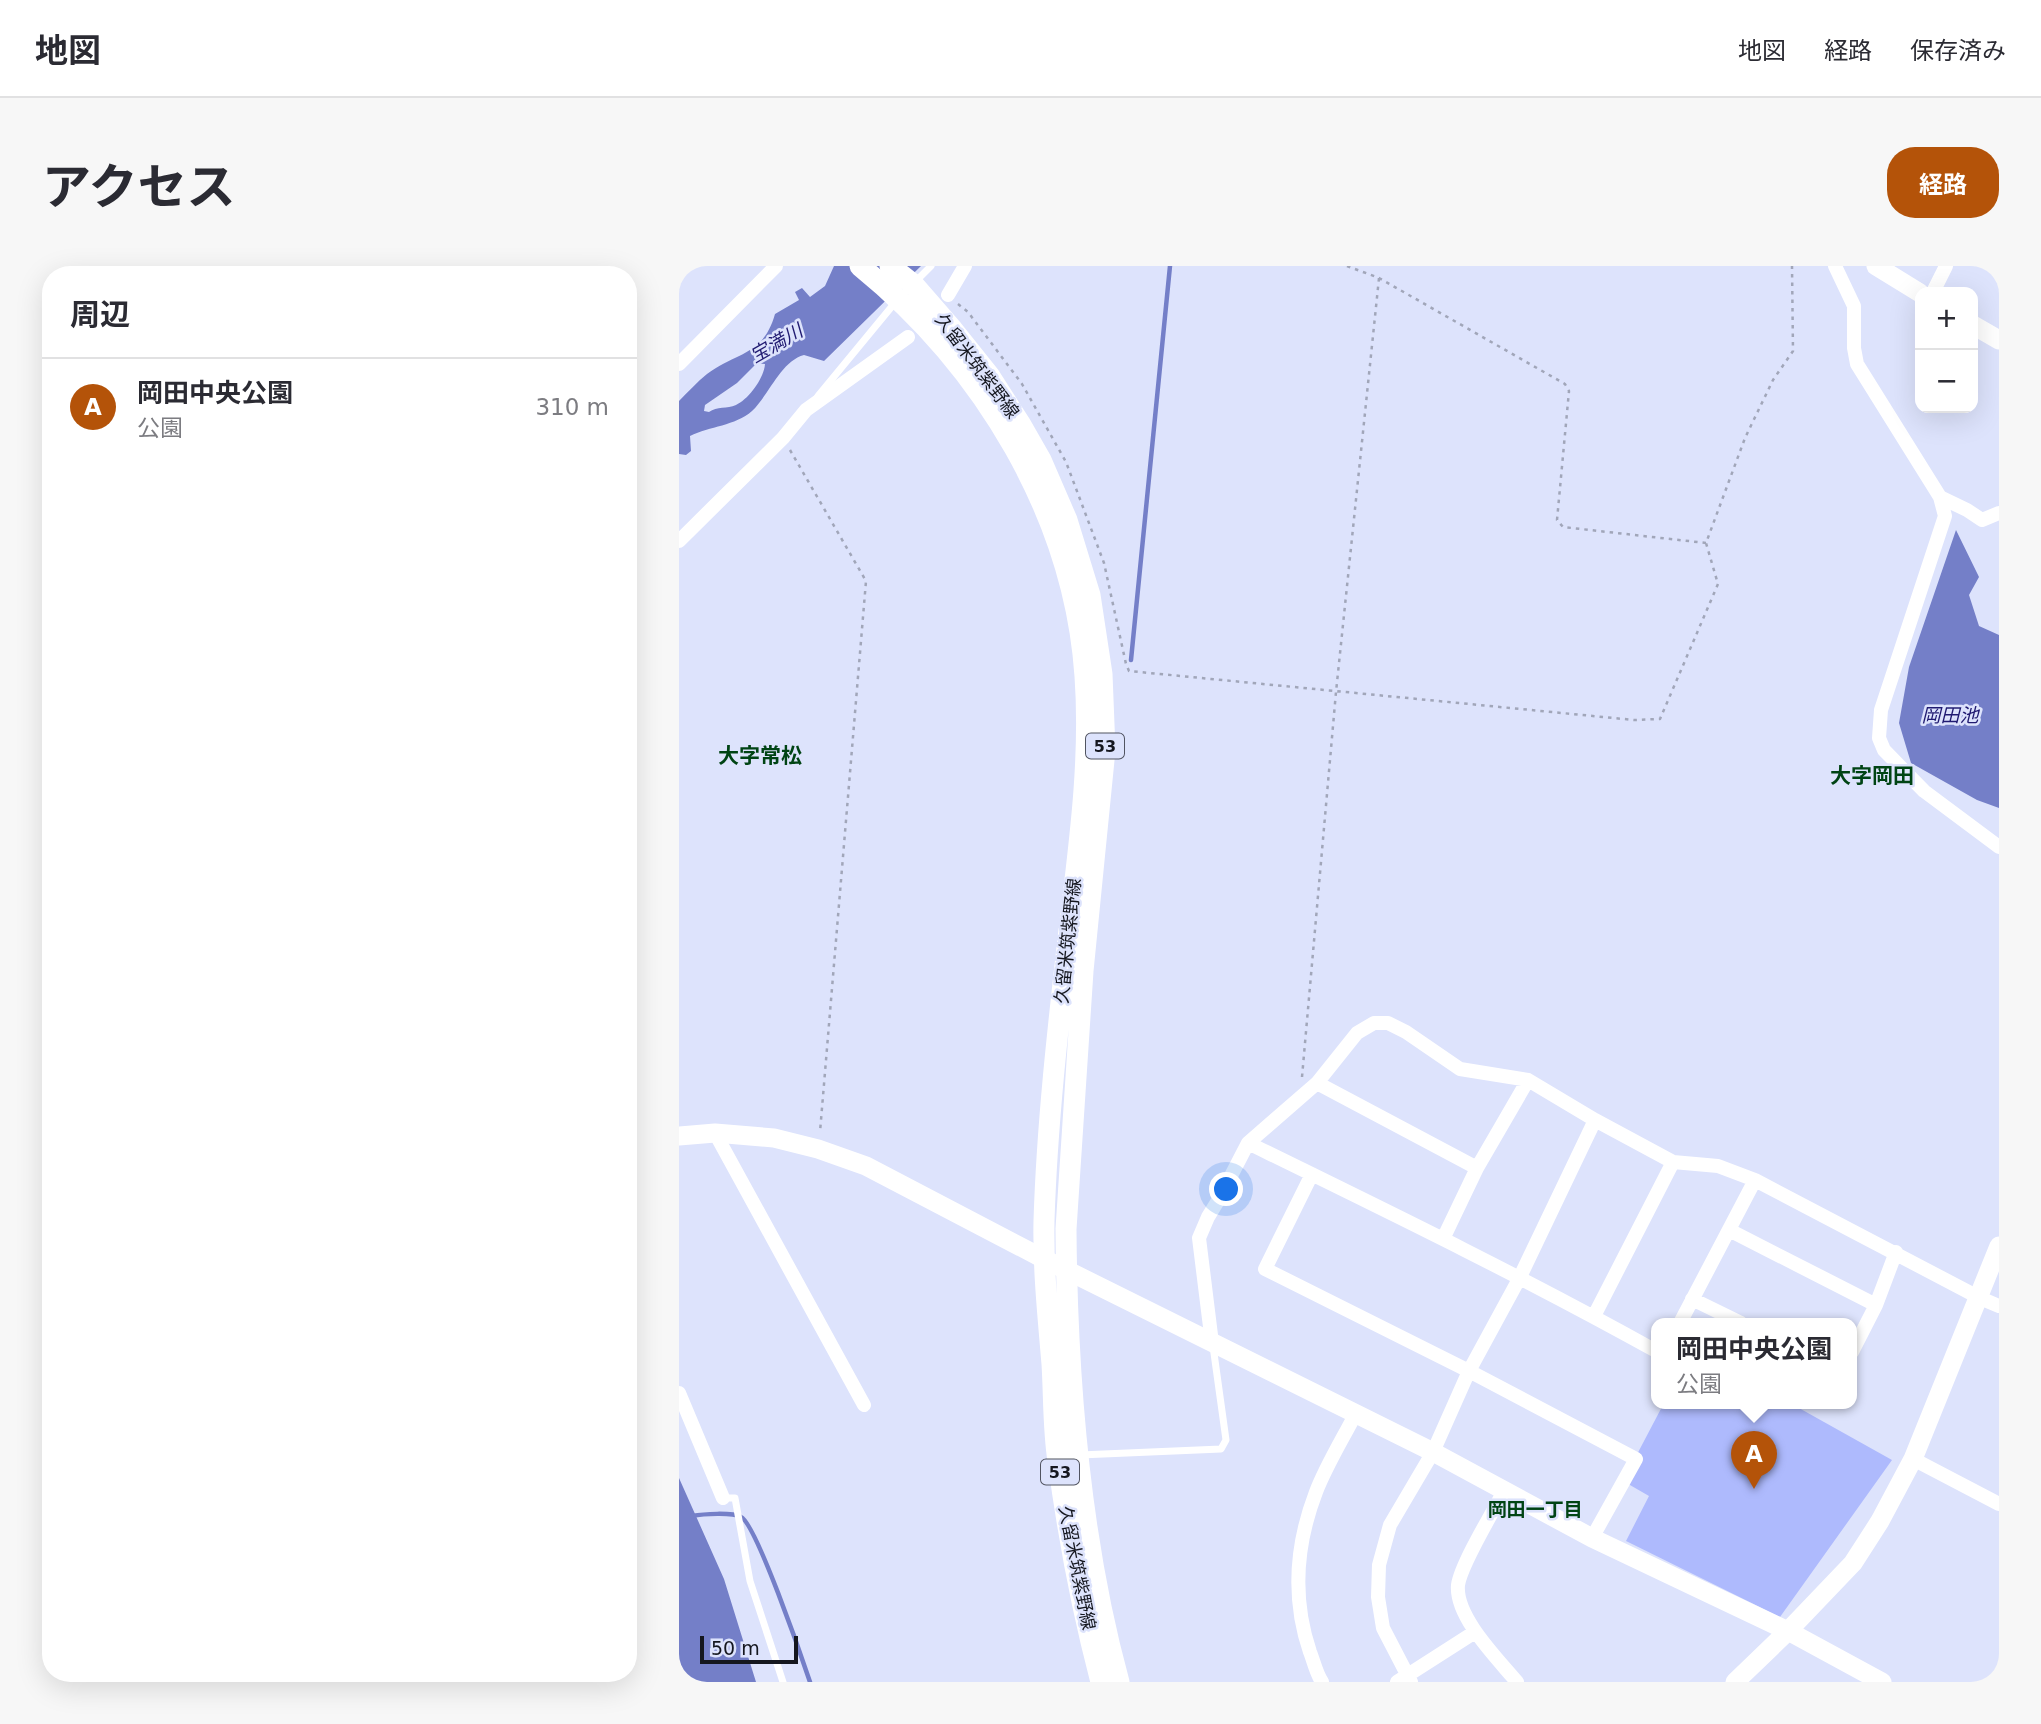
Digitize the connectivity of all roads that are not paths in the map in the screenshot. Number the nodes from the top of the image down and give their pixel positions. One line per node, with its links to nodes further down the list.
1 (776, 266): 15 (street)
2 (860, 266): 8 (main road, 久留米筑紫野線 / 53)
3 (931, 266): 8 (lane)
4 (965, 266): 11 (street)
5 (1835, 266): 17 (street)
6 (1876, 266): 10 (street)
7 (1946, 266): 9 (street)
8 (899, 283): 16 (lane); 35 (main road, 久留米筑紫野線 / 53); 36 (main road, 久留米筑紫野線 / 53)
9 (1936, 287)
10 (1915, 290)
11 (948, 295)
12 (1978, 327): 14 (street)
13 (908, 337): 16 (street)
14 (1999, 340)
15 (679, 363)
16 (806, 410): 19 (street)
17 (1940, 497): 18 (street); 20 (street)
18 (1999, 513)
19 (679, 541)
20 (1999, 847)
21 (1528, 1080): 22 (street); 23 (street); 28 (street)
22 (1317, 1083): 26 (street); 28 (street)
23 (1595, 1120): 27 (street); 37 (street)
24 (715, 1133): 25 (street); 35 (street); 50 (street)
25 (679, 1136)
26 (1248, 1143): 29 (street); 46 (street)
27 (1673, 1161): 30 (street); 42 (street)
28 (1477, 1168): 32 (street)
29 (1312, 1174): 32 (street); 48 (street)
30 (1755, 1180): 31 (street); 34 (street)
31 (1729, 1230): 39 (street); 40 (street)
32 (1443, 1239): 37 (street)
33 (1999, 1246): 38 (street)
34 (1896, 1252): 38 (street); 40 (street)
35 (1044, 1259): 36 (street); 63 (main road, 久留米筑紫野線 / 53)
36 (1066, 1270): 46 (street); 53 (main road, 久留米筑紫野線 / 53)
37 (1518, 1279): 42 (street); 48 (street)
38 (1980, 1298): 41 (street); 54 (street)
39 (1692, 1299): 43 (street); 44 (street)
40 (1876, 1305): 45 (street)
41 (1999, 1306)
42 (1594, 1316): 47 (street)
43 (1682, 1318)
44 (1731, 1318)
45 (1857, 1342)
46 (1212, 1343): 51 (street); 53 (lane)
47 (1651, 1348)
48 (1469, 1371): 52 (street); 58 (street)
49 (679, 1394): 56 (street)
50 (864, 1405)
51 (1355, 1415): 52 (street); 65 (street)
52 (1433, 1452): 55 (street); 61 (street)
53 (1079, 1455): 64 (main road, 久留米筑紫野線 / 53)
54 (1913, 1460): 57 (street); 60 (street)
55 (1504, 1491): 58 (street); 59 (street)
56 (723, 1499): 62 (lane)
57 (1999, 1504)
58 (1592, 1538): 60 (street)
59 (1475, 1632): 61 (street); 66 (street)
60 (1788, 1632): 67 (street); 68 (street)
61 (1405, 1680)
62 (783, 1682)
63 (1101, 1682)
64 (1119, 1682)
65 (1322, 1682)
66 (1517, 1682)
67 (1735, 1682)
68 (1881, 1682)

